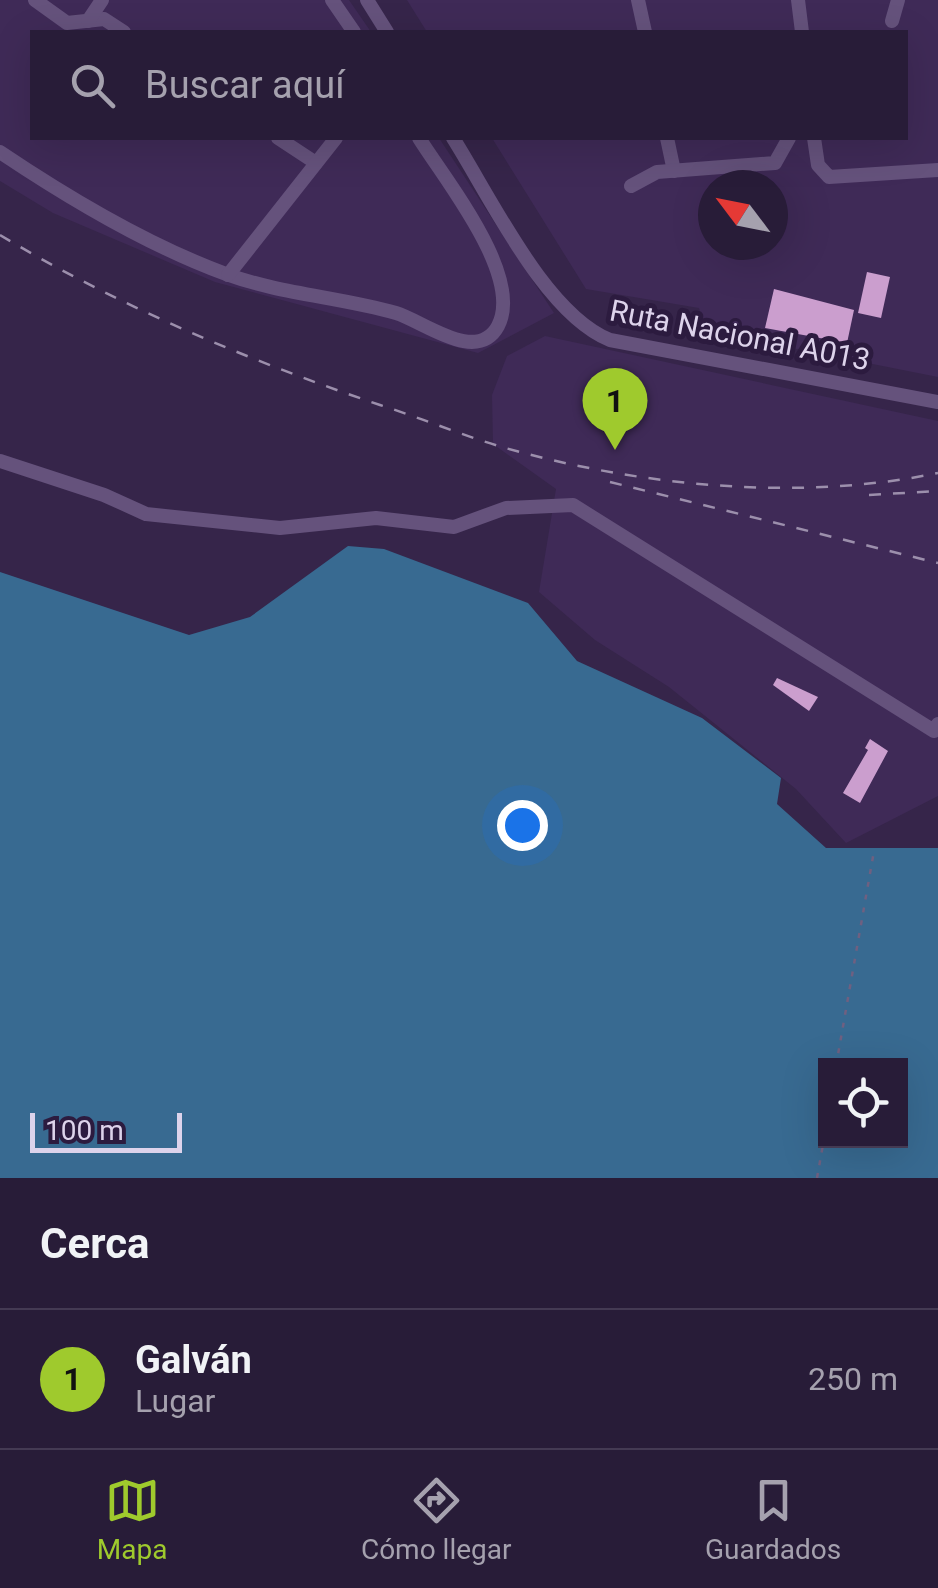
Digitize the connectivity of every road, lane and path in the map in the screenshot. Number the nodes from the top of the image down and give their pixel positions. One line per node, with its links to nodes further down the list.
1 (34, 0): 8 (street)
2 (102, 0): 8 (street)
3 (332, 0): 11 (street)
4 (367, 0): 12 (street)
5 (638, 0): 13 (street)
6 (798, 0): 14 (street)
7 (898, 0): 9 (street)
8 (88, 20): 10 (street)
9 (892, 20)
10 (121, 30)
11 (353, 30)
12 (386, 30)
13 (645, 30)
14 (802, 30)
15 (281, 140): 23 (street)
16 (334, 140): 23 (street)
17 (420, 140): 27 (street)
18 (454, 140): 28 (street, Ruta Nacional A013)
19 (668, 140): 24 (street)
20 (788, 140): 24 (street)
21 (814, 140): 25 (street)
22 (0, 152): 27 (street)
23 (316, 163): 27 (street)
24 (674, 170): 26 (street)
25 (938, 170)
26 (631, 186)
27 (228, 275)
28 (938, 402)
29 (0, 461): 30 (street)
30 (938, 724)
31 (874, 850): 32 (path)
32 (837, 1058)
33 (822, 1148): 34 (path)
34 (817, 1178)

